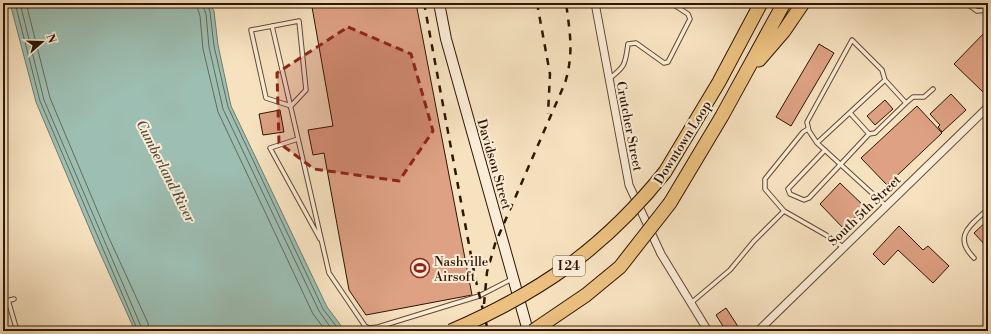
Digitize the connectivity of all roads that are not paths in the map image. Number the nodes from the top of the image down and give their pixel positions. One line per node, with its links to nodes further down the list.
1 (439, 3): 30 (street, Davidson Street)
2 (595, 3): 10 (street, Crutcher Street)
3 (672, 3): 10 (lane)
4 (761, 3): 36 (highway, Downtown Loop / I 24, bridge)
5 (784, 3): 12 (highway, Downtown Loop / I 24)
6 (803, 3): 12 (highway)
7 (966, 3): 8 (lane)
8 (988, 10)
9 (272, 26): 15 (lane); 15 (lane); 15 (lane)
10 (609, 79): 34 (street, Crutcher Street)
11 (885, 80): 14 (lane); 17 (lane); 18 (lane)
12 (740, 83): 38 (highway, Downtown Loop / I 24, bridge)
13 (933, 89): 14 (lane)
14 (906, 103): 19 (lane)
15 (291, 106): 20 (lane)
16 (988, 107): 24 (street, South 5th Street)
17 (850, 113): 19 (lane); 21 (lane)
18 (808, 129): 21 (lane); 26 (lane)
19 (869, 134): 23 (lane)
20 (298, 140): 27 (lane); 27 (lane)
21 (817, 143): 22 (lane)
22 (825, 150): 23 (lane); 23 (lane)
23 (841, 164): 24 (lane)
24 (885, 206): 28 (street, South 5th Street)
25 (988, 209): 29 (lane)
26 (784, 211): 28 (lane); 34 (lane)
27 (323, 243): 30 (lane)
28 (843, 247): 40 (street, South 5th Street)
29 (974, 258)
30 (513, 279): 37 (street, Davidson Street)
31 (14, 299): 32 (lane)
32 (8, 300): 33 (lane); 35 (lane)
33 (3, 302)
34 (691, 303): 39 (street, Crutcher Street)
35 (17, 331)
36 (451, 331)
37 (528, 331)
38 (533, 331)
39 (708, 331)
40 (758, 331)

